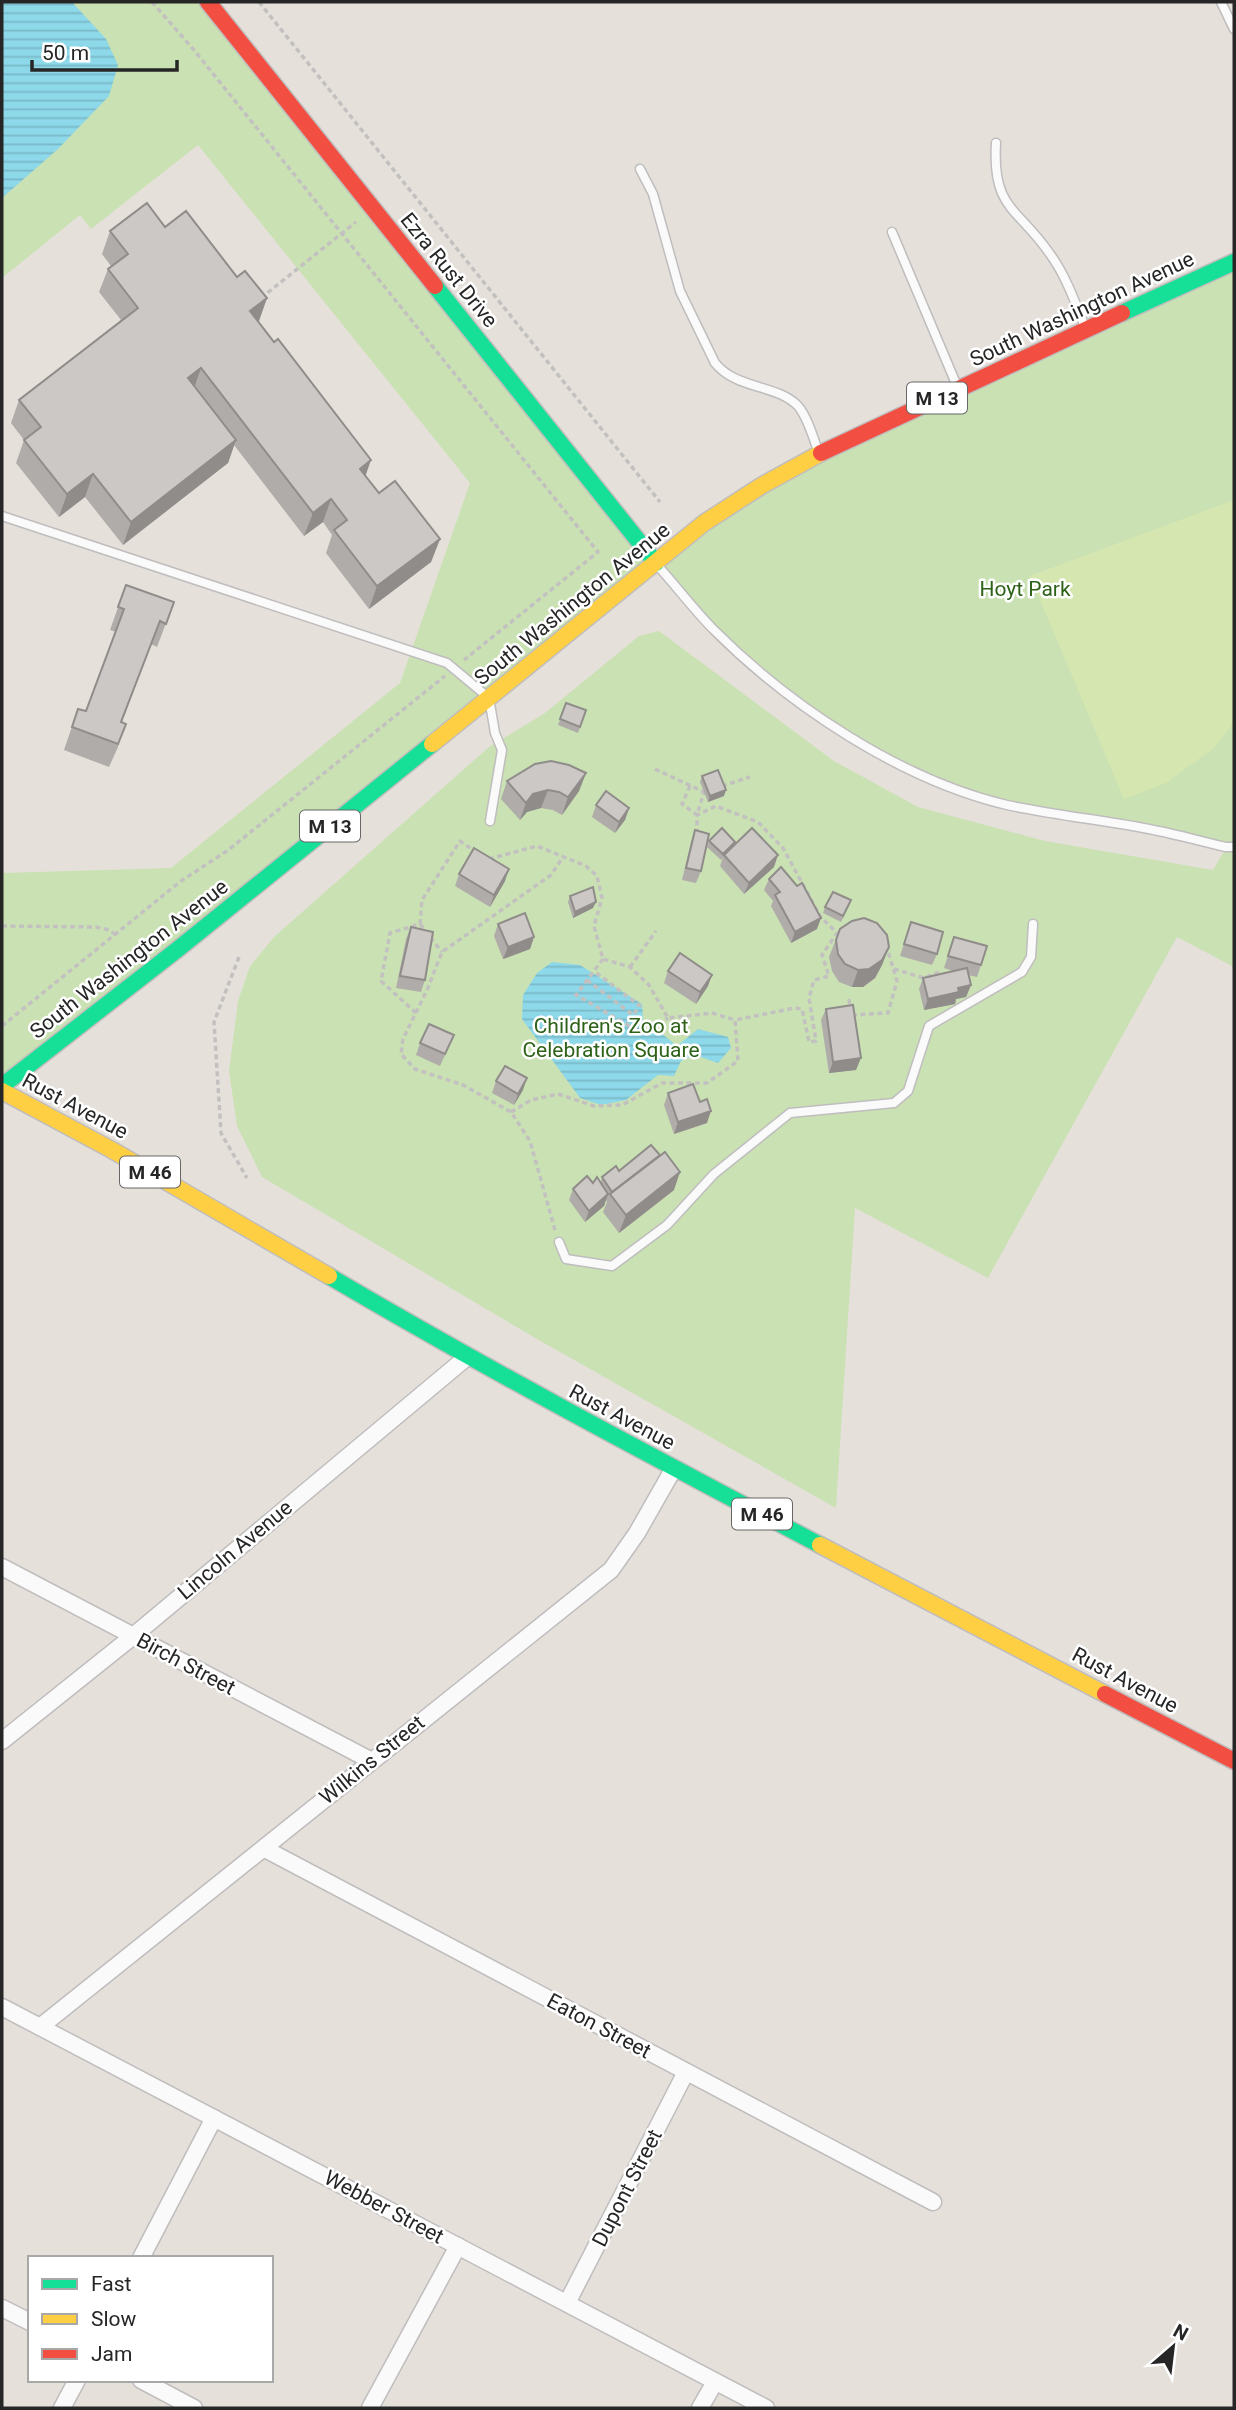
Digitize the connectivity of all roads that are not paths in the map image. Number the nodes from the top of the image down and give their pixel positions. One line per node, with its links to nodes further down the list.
1 (209, 2): 12 (main road, Ezra Rust Drive)
2 (1222, 2): 3 (lane)
3 (1234, 29)
4 (996, 143): 8 (lane)
5 (640, 169): 10 (lane)
6 (892, 232): 9 (lane)
7 (1234, 262): 8 (main road, South Washington Avenue / M 13)
8 (1086, 330): 9 (main road, South Washington Avenue / M 13)
9 (958, 389): 10 (main road, South Washington Avenue / M 13)
10 (820, 454): 12 (main road, South Washington Avenue / M 13)
11 (2, 516): 13 (lane)
12 (656, 563): 13 (main road, South Washington Avenue / M 13); 15 (lane)
13 (489, 698): 14 (lane); 17 (main road, South Washington Avenue / M 13)
14 (490, 821)
15 (1234, 847)
16 (1033, 924): 18 (lane)
17 (2, 1088): 19 (main road, Rust Avenue / M 46)
18 (559, 1242)
19 (467, 1357): 20 (main road, Rust Avenue / M 46); 22 (street, Lincoln Avenue)
20 (674, 1468): 24 (street, Wilkins Street); 25 (main road, Rust Avenue / M 46)
21 (2, 1567): 22 (street, Birch Street)
22 (132, 1637): 23 (street, Lincoln Avenue); 24 (street, Birch Street)
23 (2, 1741)
24 (370, 1760): 26 (street, Wilkins Street)
25 (1234, 1760)
26 (265, 1849): 28 (street, Wilkins Street); 29 (street, Eaton Street)
27 (2, 2007): 28 (street, Webber Street)
28 (40, 2027): 30 (street, Webber Street)
29 (686, 2072): 31 (street, Eaton Street); 34 (street, Dupont Street)
30 (214, 2119): 32 (street, Webber Street); 33 (street)
31 (933, 2202)
32 (458, 2246): 34 (street, Webber Street); 42 (street)
33 (142, 2256)
34 (567, 2303): 39 (street, Webber Street)
35 (2, 2308): 36 (street)
36 (28, 2321)
37 (75, 2382): 40 (street)
38 (145, 2382): 41 (street)
39 (715, 2382): 43 (street); 44 (street, Webber Street)
40 (62, 2408)
41 (194, 2408)
42 (370, 2408)
43 (700, 2408)
44 (766, 2408)

